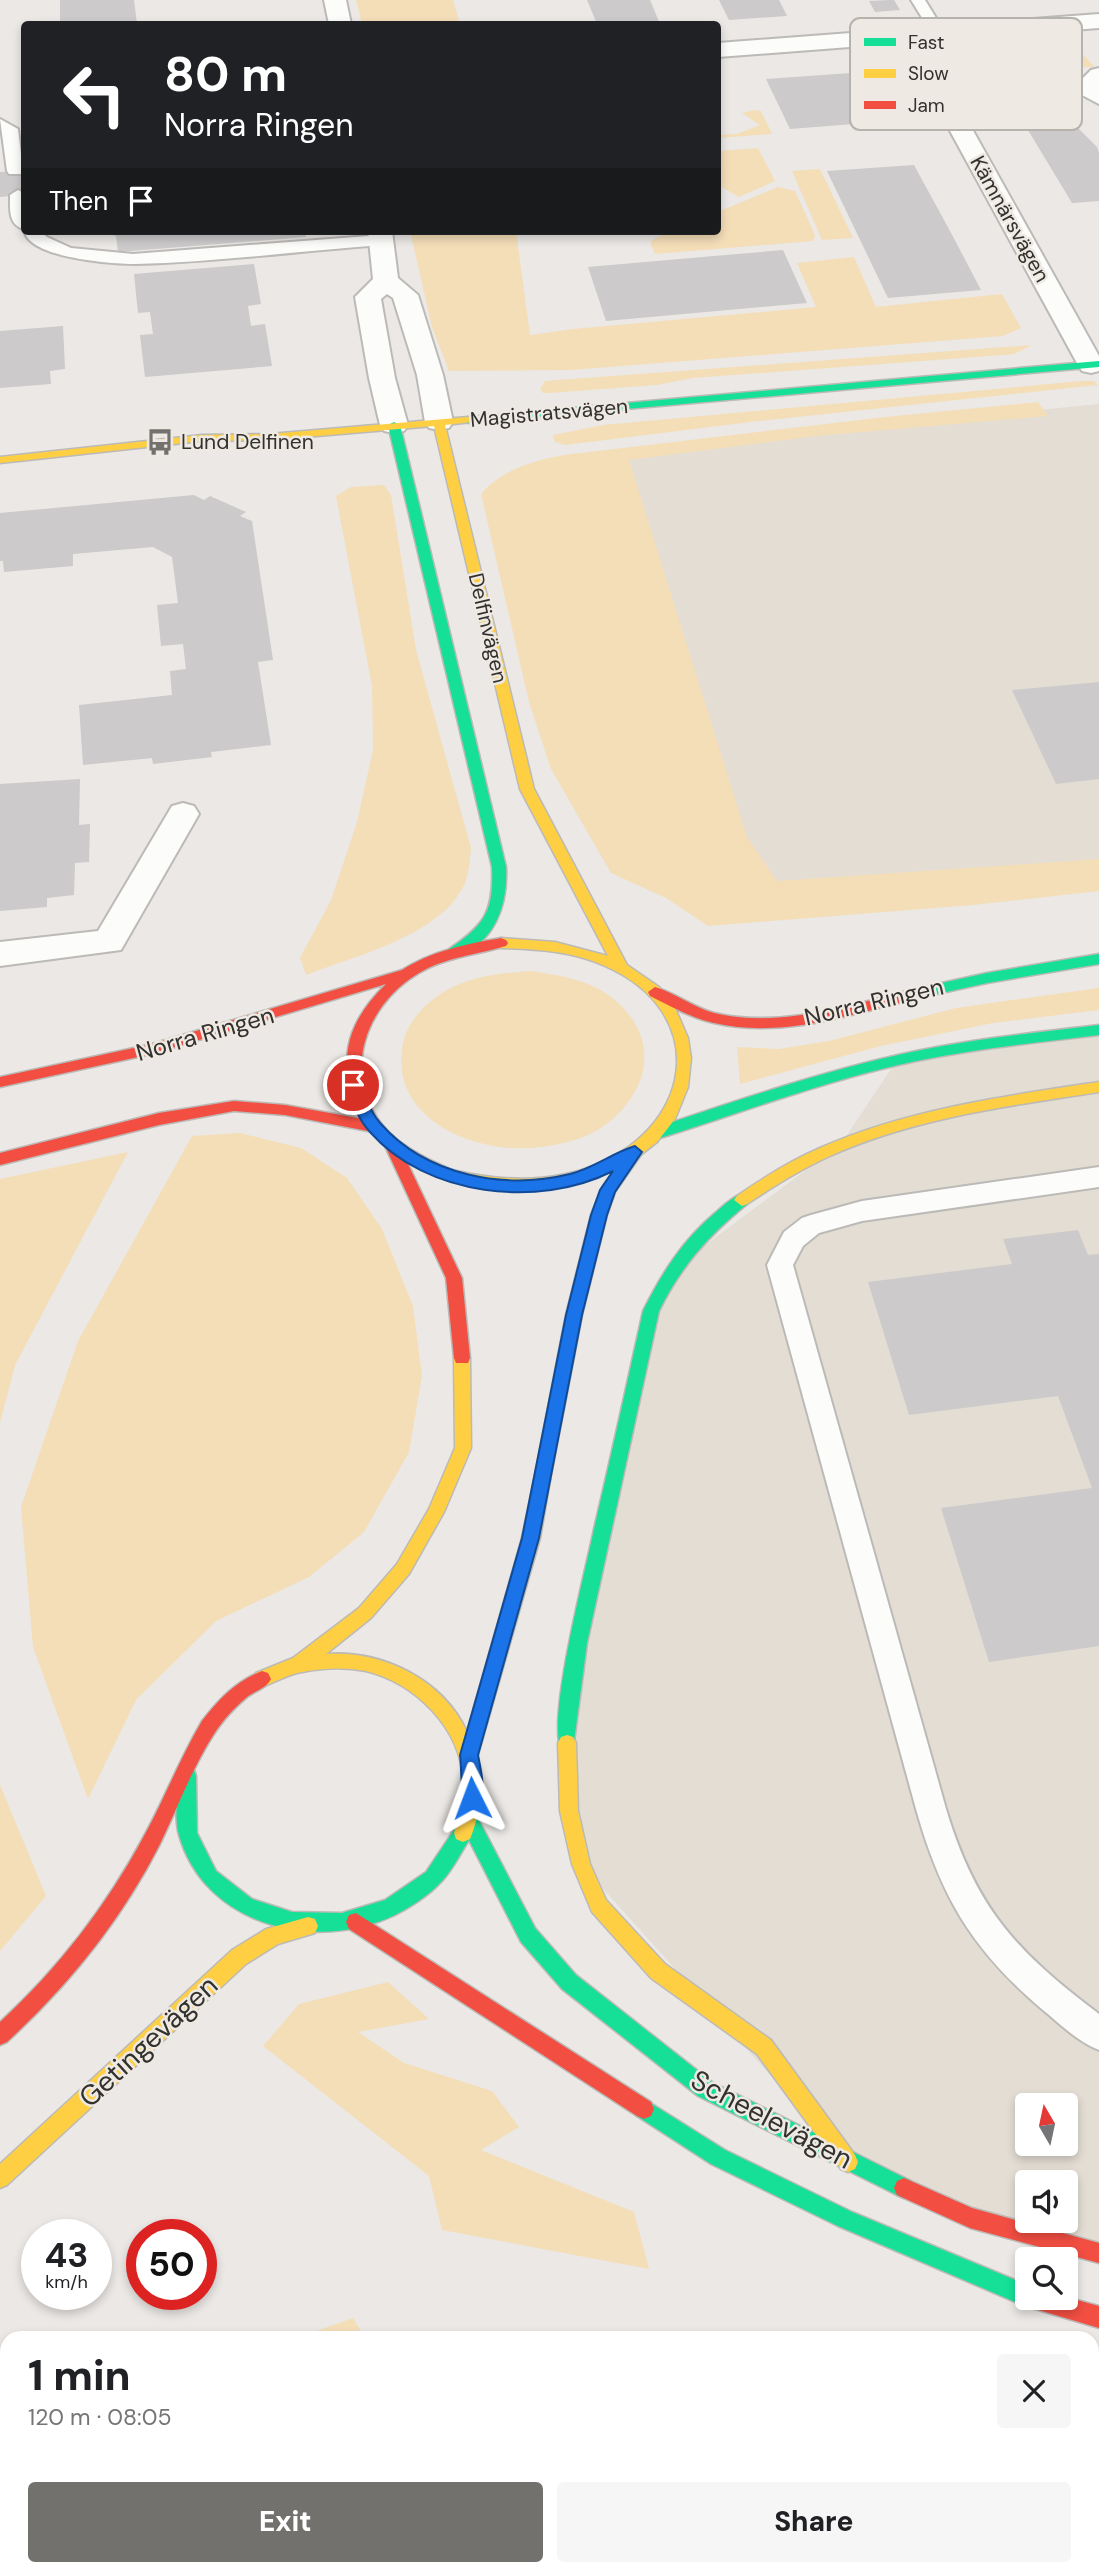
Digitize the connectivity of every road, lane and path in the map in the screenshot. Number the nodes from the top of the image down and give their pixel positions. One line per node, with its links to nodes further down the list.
1 (335, 0): 4 (street)
2 (918, 0): 3 (lane)
3 (929, 18)
4 (339, 21)
5 (850, 40): 6 (street)
6 (721, 50)
7 (1099, 75): 8 (street)
8 (1099, 97)
9 (0, 124): 11 (lane)
10 (962, 130): 17 (street, Kämnärsvägen)
11 (15, 172)
12 (18, 195): 13 (lane)
13 (21, 221)
14 (35, 235): 15 (lane)
15 (381, 235): 16 (street)
16 (386, 281): 18 (street, Delfinvägen); 19 (street, Delfinvägen)
17 (1095, 364): 18 (main road, Magistratsvägen)
18 (439, 422): 19 (main road, Magistratsvägen); 25 (main road, Delfinvägen)
19 (394, 425): 20 (main road, Magistratsvägen); 22 (main road, Delfinvägen)
20 (0, 460)
21 (183, 814): 23 (street)
22 (454, 952): 25 (main road, Norra Ringen); 26 (main road, Norra Ringen)
23 (0, 954)
24 (1099, 959): 27 (main road, Norra Ringen)
25 (621, 967): 27 (main road, Norra Ringen)
26 (407, 974): 29 (main road, Norra Ringen); 31 (main road, Norra Ringen)
27 (654, 991): 32 (main road, Norra Ringen)
28 (1099, 1030): 32 (main road, Norra Ringen)
29 (0, 1082)
30 (1099, 1087): 45 (main road)
31 (374, 1127): 33 (main road, Norra Ringen); 35 (main road)
32 (657, 1133): 34 (main road, Norra Ringen)
33 (392, 1145): 34 (main road, Norra Ringen); 37 (main road, Getingevägen)
34 (635, 1152): 39 (main road, Getingevägen)
35 (0, 1159)
36 (1099, 1177): 43 (lane)
37 (299, 1664): 38 (main road, Getingevägen); 39 (main road, Getingevägen)
38 (194, 1750): 42 (main road, Getingevägen); 44 (main road, Getingevägen)
39 (469, 1755): 40 (main road, Getingevägen)
40 (468, 1819): 41 (main road, Getingevägen); 45 (main road, Scheelevägen)
41 (356, 1923): 42 (main road, Getingevägen); 48 (main road)
42 (308, 1926): 46 (main road, Getingevägen)
43 (1099, 2034)
44 (0, 2035)
45 (848, 2162): 47 (main road, Scheelevägen)
46 (0, 2178)
47 (1099, 2253)
48 (1015, 2291)
49 (1075, 2310): 50 (main road)
50 (1099, 2317)

